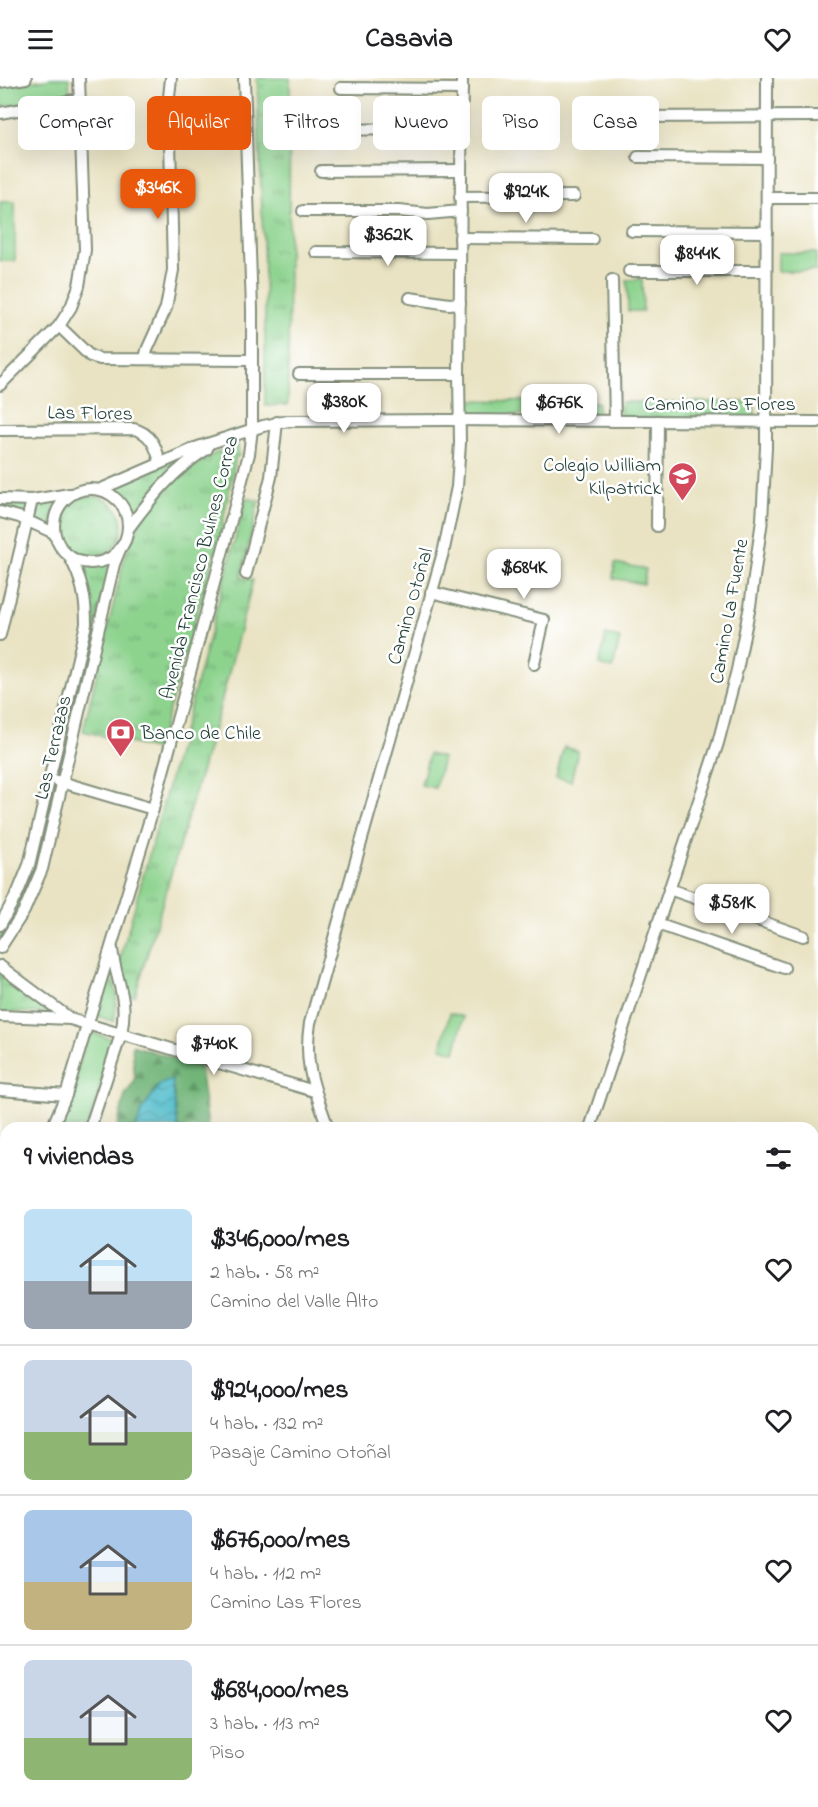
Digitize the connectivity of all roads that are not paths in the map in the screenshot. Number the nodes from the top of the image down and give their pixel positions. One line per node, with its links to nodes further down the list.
1 (26, 78): 6 (street)
2 (79, 78): 9 (street)
3 (171, 78): 39 (street)
4 (244, 78): 40 (street, Avenida Francisco Bulnes Correa)
5 (767, 78): 14 (street, Camino La Fuente)
6 (0, 82)
7 (462, 84): 8 (street)
8 (341, 88)
9 (80, 96)
10 (18, 110): 11 (street)
11 (0, 113)
12 (818, 116): 14 (street)
13 (659, 117): 14 (street)
14 (768, 117): 18 (street, Camino La Fuente)
15 (81, 150): 38 (street)
16 (461, 150): 19 (street, Camino Otoñal)
17 (638, 157): 18 (street)
18 (767, 158): 23 (street, Camino La Fuente)
19 (460, 170): 20 (street); 22 (street, Camino Otoñal)
20 (321, 171)
21 (574, 196): 22 (street)
22 (460, 197): 26 (street, Camino Otoñal)
23 (767, 198): 24 (street); 28 (street, Camino La Fuente)
24 (818, 198)
25 (303, 211): 26 (street)
26 (460, 211): 29 (street, Camino Otoñal)
27 (632, 231): 28 (street)
28 (767, 232): 34 (street, Camino La Fuente)
29 (460, 238): 30 (street); 32 (street, Camino Otoñal)
30 (592, 239)
31 (316, 252): 32 (street)
32 (460, 253): 37 (street, Camino Otoñal)
33 (628, 271): 34 (street)
34 (766, 271): 47 (street, Camino La Fuente)
35 (612, 280): 45 (street)
36 (410, 298): 37 (street)
37 (460, 303): 42 (street, Camino Otoñal)
38 (59, 326): 39 (street); 43 (street)
39 (145, 359): 40 (street)
40 (251, 360): 50 (street, Avenida Francisco Bulnes Correa)
41 (299, 374): 42 (street)
42 (459, 374): 44 (street, Camino Otoñal)
43 (0, 385)
44 (459, 420): 45 (street, Camino Las Flores); 48 (street, Camino Las Flores); 66 (street, Camino Otoñal)
45 (615, 421): 46 (street, Camino Las Flores)
46 (658, 421): 47 (street, Camino Las Flores); 60 (street)
47 (765, 421): 49 (street, Camino Las Flores); 74 (street, Camino La Fuente)
48 (277, 422): 50 (street, Camino Las Flores); 65 (street)
49 (818, 422)
50 (252, 429): 52 (street, Camino Las Flores); 73 (street, Avenida Francisco Bulnes Correa)
51 (0, 430): 53 (street, Las Flores)
52 (228, 437): 53 (street, Camino Las Flores); 61 (street, Camino Las Flores)
53 (160, 462): 54 (street, Camino Las Flores)
54 (99, 490): 55 (street); 61 (street)
55 (76, 493): 57 (street); 62 (street)
56 (0, 499): 57 (street)
57 (33, 500): 59 (street)
58 (0, 512): 59 (street)
59 (27, 520): 62 (street); 67 (street)
60 (657, 526)
61 (128, 529): 63 (street)
62 (54, 533): 64 (street)
63 (121, 547): 64 (street); 70 (street, Las Terrazas)
64 (69, 556): 69 (street, Las Terrazas)
65 (246, 574)
66 (431, 592): 68 (street); 88 (street, Camino Otoñal)
67 (0, 634)
68 (534, 664)
69 (75, 673): 70 (street); 71 (street, Las Terrazas)
70 (88, 676): 72 (street, Las Terrazas)
71 (49, 778): 72 (street); 75 (street, Las Terrazas)
72 (62, 782): 73 (street); 76 (street, Las Terrazas)
73 (153, 808): 80 (street, Avenida Francisco Bulnes Correa)
74 (669, 889): 77 (street, Camino La Fuente); 79 (street)
75 (18, 892): 76 (street); 78 (street, Las Terrazas)
76 (30, 898): 81 (street, Las Terrazas)
77 (657, 924): 83 (street); 94 (street, Camino La Fuente)
78 (0, 925)
79 (803, 936)
80 (111, 946): 86 (street, Avenida Francisco Bulnes Correa); 87 (street, Avenida Francisco Bulnes Correa)
81 (0, 948)
82 (0, 966): 85 (street)
83 (784, 968)
84 (0, 1016): 85 (street)
85 (70, 1019): 86 (street)
86 (87, 1024): 87 (street); 90 (street, Avenida Francisco Bulnes Correa)
87 (121, 1034): 88 (street); 92 (street, Avenida Francisco Bulnes Correa)
88 (315, 1091): 93 (street, Camino Otoñal)
89 (0, 1092): 90 (street)
90 (66, 1095): 91 (street, Avenida Francisco Bulnes Correa)
91 (55, 1122)
92 (92, 1122)
93 (326, 1122)
94 (592, 1122)

